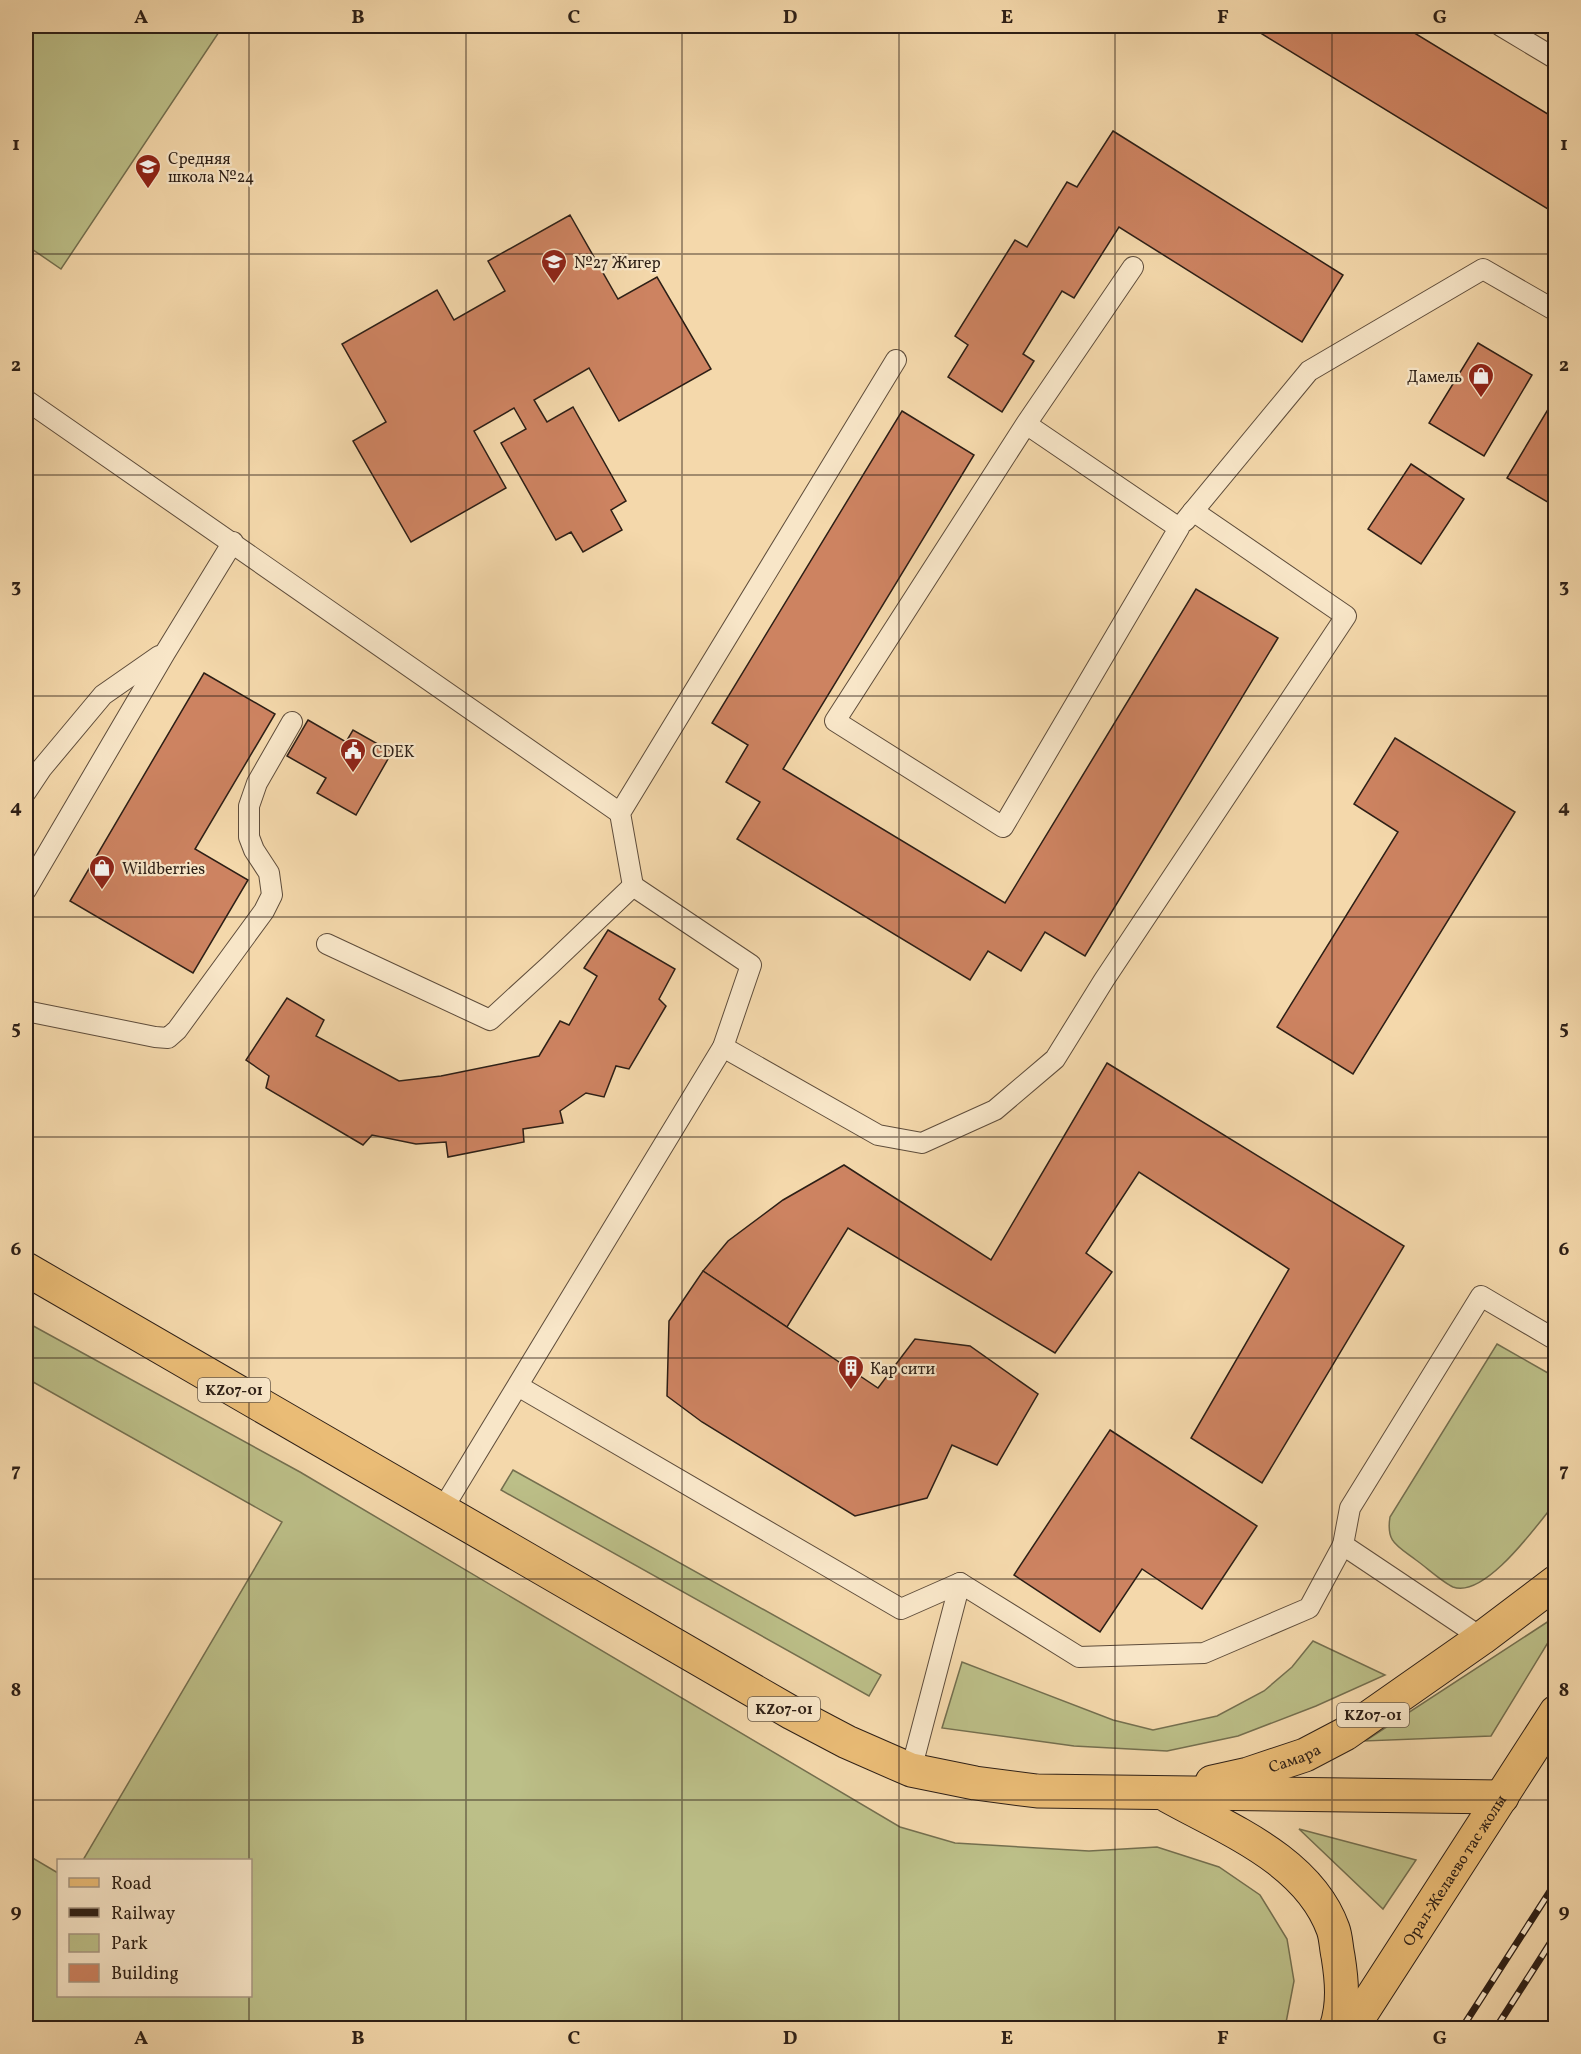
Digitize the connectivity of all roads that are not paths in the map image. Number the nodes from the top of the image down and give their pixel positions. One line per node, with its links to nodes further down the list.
1 (1502, 26): 2 (lane)
2 (1556, 59)
3 (1133, 267): 7 (lane)
4 (1556, 311): 8 (lane)
5 (896, 360): 14 (lane)
6 (26, 400): 10 (lane)
7 (1026, 424): 9 (lane); 9 (lane)
8 (1193, 511): 9 (lane); 19 (lane)
9 (1179, 528)
10 (232, 542): 11 (lane); 14 (lane)
11 (165, 653): 13 (lane); 16 (lane)
12 (292, 722): 18 (lane)
13 (26, 792)
14 (620, 813): 15 (lane)
15 (633, 886): 17 (lane); 19 (lane)
16 (26, 890)
17 (327, 944)
18 (26, 1011)
19 (723, 1047): 22 (lane)
20 (26, 1269): 23 (main road, KZ07-01)
21 (1556, 1340): 24 (lane)
22 (518, 1386): 23 (lane); 26 (lane)
23 (442, 1510): 29 (main road, KZ07-01)
24 (1343, 1545): 26 (lane); 27 (lane)
25 (1556, 1582): 27 (main road, Самара / KZ07-01)
26 (960, 1583): 29 (lane)
27 (1482, 1638): 30 (main road, Самара / KZ07-01)
28 (1556, 1712): 31 (main road, Орал-Желаево тас жолы)
29 (911, 1770): 30 (main road, KZ07-01)
30 (1164, 1793): 31 (main road, KZ07-01); 32 (main road, KZ07-01)
31 (1502, 1797): 33 (main road, Орал-Желаево тас жолы)
32 (1336, 2028)
33 (1352, 2028)

